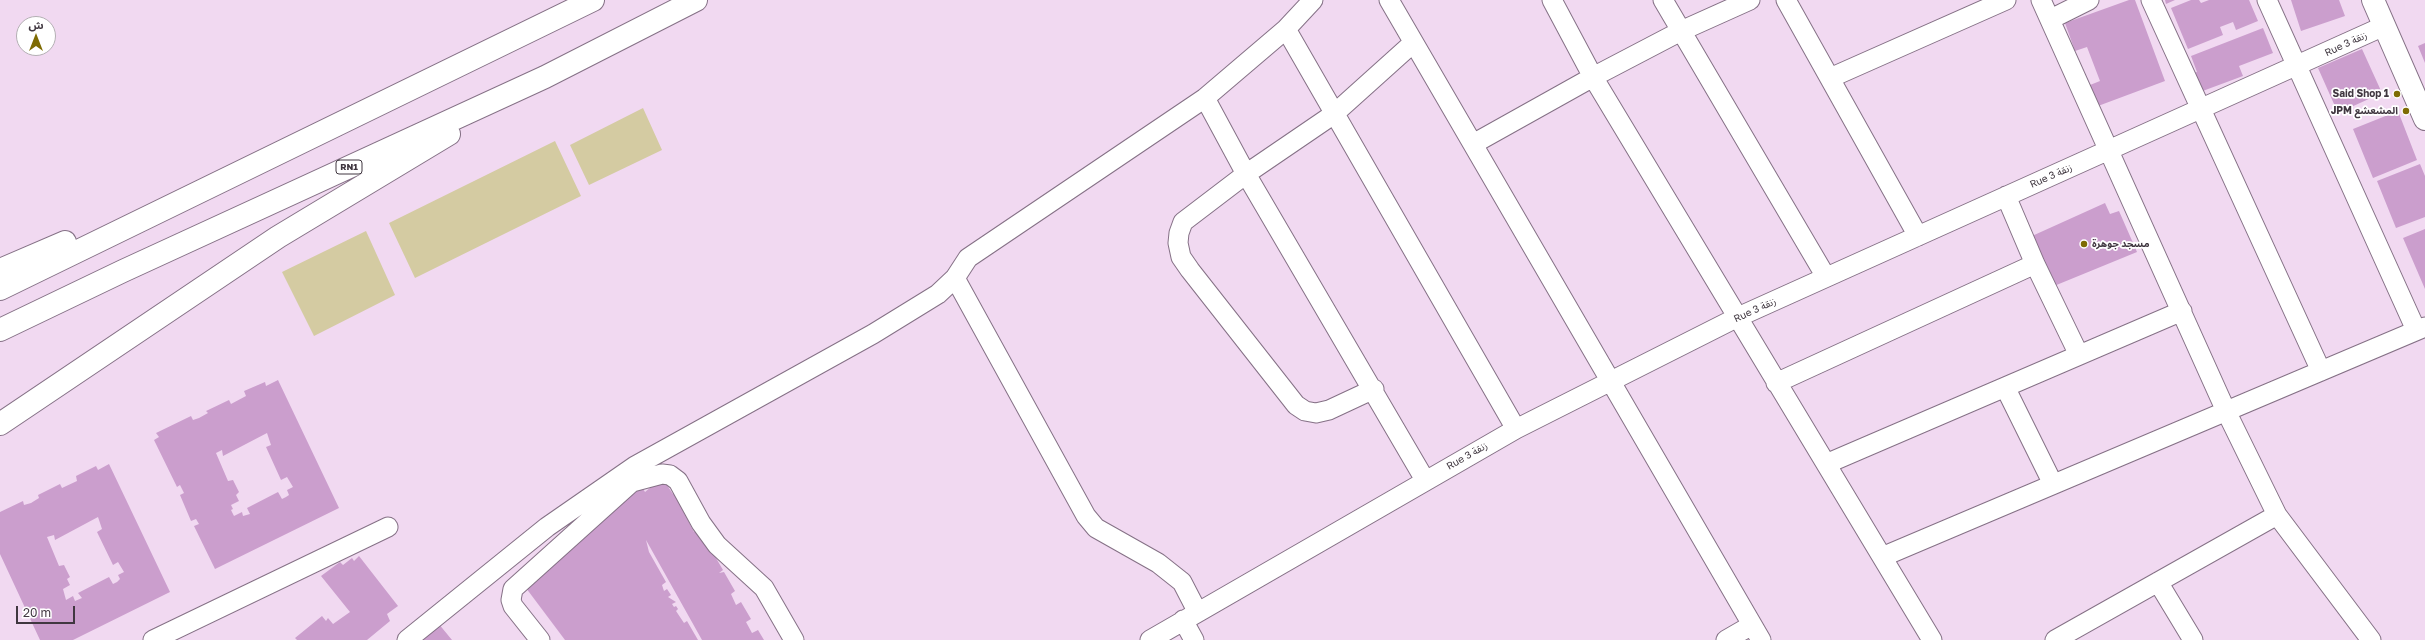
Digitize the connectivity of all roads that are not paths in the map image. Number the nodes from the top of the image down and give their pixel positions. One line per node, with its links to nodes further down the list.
1 (593, 0): 24 (main road)
2 (696, 0): 21 (main road, RN1)
3 (1314, 0): 17 (street)
4 (1389, 0): 19 (street)
5 (1552, 0): 22 (street)
6 (1663, 0): 18 (street)
7 (1750, 0): 18 (street)
8 (1786, 0): 23 (street)
9 (2006, 0): 23 (street)
10 (2041, 0): 15 (street)
11 (2089, 0): 15 (street)
12 (2150, 0): 26 (street)
13 (2267, 0): 20 (street)
14 (2373, 0): 16 (main road)
15 (2051, 19): 30 (street)
16 (2384, 26): 20 (street, Rue 3 زنقة); 28 (main road)
17 (1286, 29): 25 (street); 27 (street)
18 (1681, 31): 22 (street); 36 (street)
19 (1413, 43): 27 (street); 29 (street)
20 (2298, 67): 26 (street, Rue 3 زنقة); 41 (street)
21 (544, 77): 42 (main road, RN1); 50 (main road)
22 (1593, 77): 29 (street); 40 (street)
23 (1830, 78): 33 (street)
24 (408, 90): 35 (main road); 38 (main road)
25 (1205, 98): 31 (street); 37 (street)
26 (2202, 110): 30 (street, Rue 3 زنقة); 44 (street)
27 (1334, 114): 31 (street); 51 (street)
28 (2425, 119)
29 (1473, 144): 45 (street)
30 (2109, 150): 32 (street, Rue 3 زنقة); 39 (street)
31 (1246, 174): 48 (street); 48 (street)
32 (2006, 196): 33 (street, Rue 3 زنقة); 34 (street)
33 (1918, 236): 36 (street, Rue 3 زنقة)
34 (2035, 264): 43 (street); 46 (street)
35 (0, 270)
36 (1826, 277): 40 (street, Rue 3 زنقة)
37 (955, 278): 59 (street); 62 (street)
38 (0, 289)
39 (2182, 311): 43 (street); 49 (street)
40 (1736, 318): 45 (street, Rue 3 زنقة); 46 (street)
41 (2421, 329): 44 (street)
42 (0, 330)
43 (2079, 355): 47 (street)
44 (2321, 371): 49 (street)
45 (1612, 381): 51 (street, Rue 3 زنقة); 60 (street)
46 (1776, 383): 52 (street)
47 (2004, 387): 52 (street); 54 (street)
48 (1374, 389): 53 (street)
49 (2226, 411): 54 (street); 55 (street)
50 (0, 424)
51 (1516, 428): 53 (street, Rue 3 زنقة)
52 (1826, 464): 57 (street)
53 (1425, 480): 59 (street, Rue 3 زنقة)
54 (2053, 484): 57 (street)
55 (2277, 515): 58 (street); 71 (street)
56 (388, 527): 61 (street)
57 (1882, 557): 68 (street)
58 (2158, 582): 69 (street); 70 (street)
59 (1190, 616): 65 (street, Rue 3 زنقة); 66 (street)
60 (1757, 633): 67 (street)
61 (153, 640)
62 (407, 640)
63 (540, 640): 64 (street)
64 (794, 640)
65 (1150, 640)
66 (1194, 640)
67 (1726, 640)
68 (1932, 640)
69 (2055, 640)
70 (2193, 640)
71 (2371, 640)

